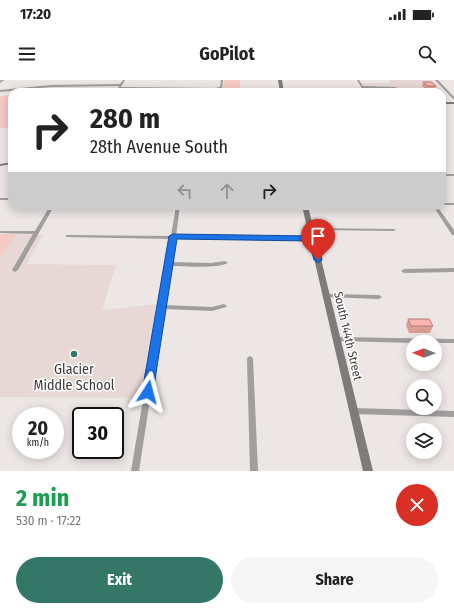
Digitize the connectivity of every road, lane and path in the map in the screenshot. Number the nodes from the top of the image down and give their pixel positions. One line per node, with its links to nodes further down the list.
1 (3, 80): 6 (street)
2 (124, 80): 7 (street)
3 (222, 80): 7 (street)
4 (358, 80): 9 (street)
5 (436, 80): 11 (street)
6 (0, 82)
7 (120, 86): 8 (street)
8 (31, 88)
9 (362, 88): 10 (street)
10 (396, 88)
11 (444, 88)
12 (446, 91): 13 (street)
13 (454, 99)
14 (50, 210): 21 (street)
15 (177, 210): 24 (street)
16 (306, 210): 18 (street, South 144th Street)
17 (438, 210): 22 (street)
18 (311, 229): 19 (street); 25 (street, South 144th Street)
19 (394, 230)
20 (0, 232): 21 (street)
21 (37, 233): 28 (street)
22 (454, 234)
23 (67, 236): 24 (street)
24 (173, 236): 25 (street); 27 (street)
25 (313, 239): 31 (street, South 144th Street)
26 (225, 263): 27 (street)
27 (169, 264): 34 (street)
28 (15, 270)
29 (454, 270): 30 (street)
30 (404, 271)
31 (327, 296): 32 (street); 35 (street, South 144th Street)
32 (379, 297)
33 (224, 306): 34 (street)
34 (161, 307): 40 (street)
35 (337, 339): 36 (street); 38 (street, South 144th Street)
36 (454, 341)
37 (250, 359): 41 (street)
38 (354, 411): 39 (street); 42 (street, South 144th Street)
39 (454, 414)
40 (135, 471)
41 (254, 471)
42 (368, 471)

